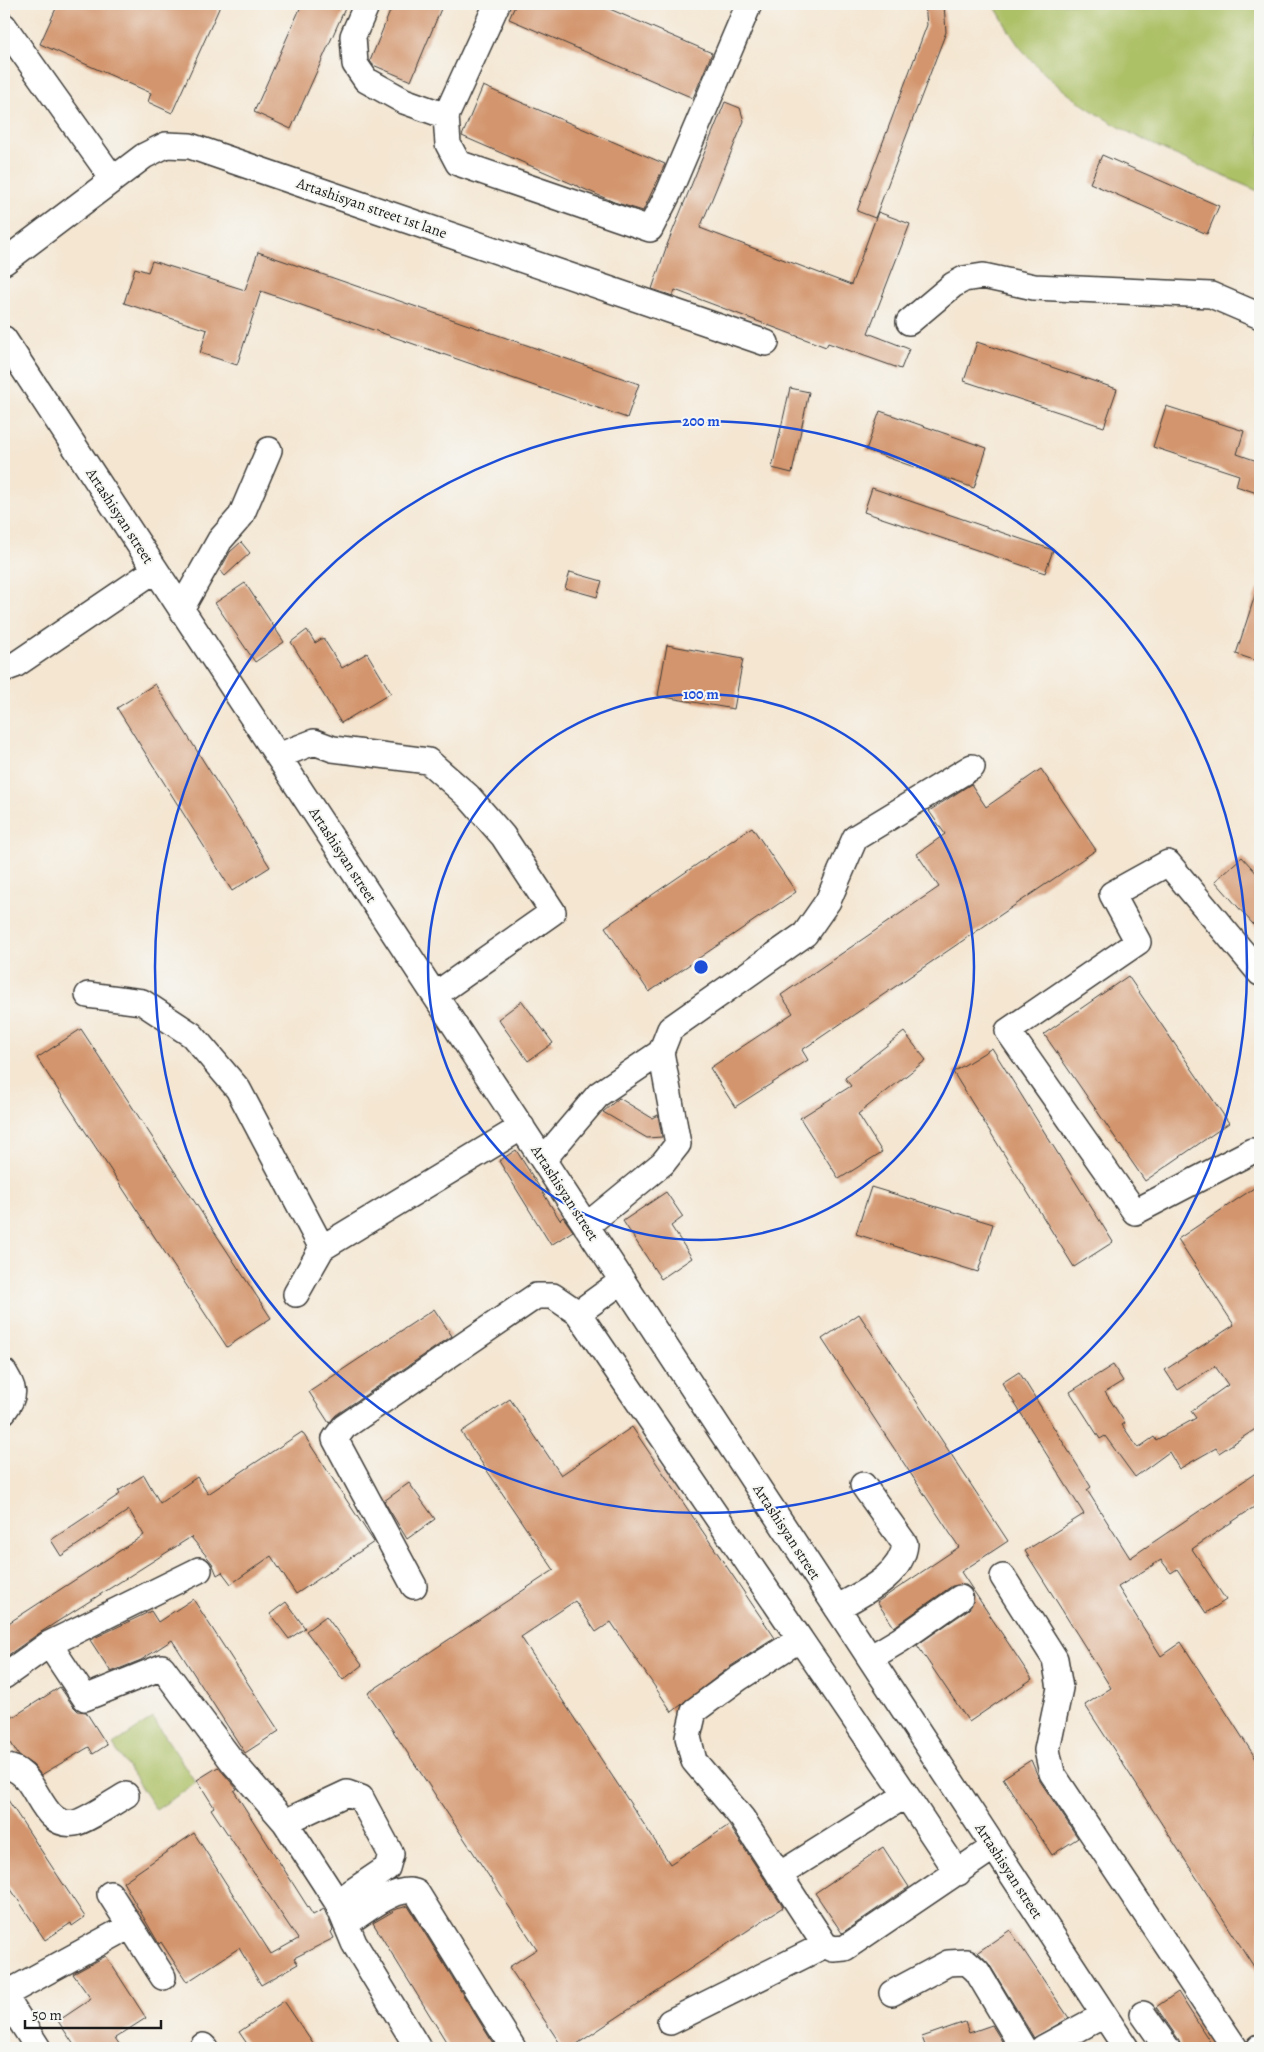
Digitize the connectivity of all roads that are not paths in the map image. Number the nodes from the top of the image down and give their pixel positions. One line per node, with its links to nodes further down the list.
1 (368, 4): 5 (street)
2 (497, 4): 5 (street)
3 (750, 4): 5 (street)
4 (4, 26): 6 (street)
5 (446, 116)
6 (113, 179): 7 (street, Artashisyan street 1st lane); 11 (street, Artashisyan street 1st lane)
7 (4, 262)
8 (1260, 316): 9 (street)
9 (909, 322)
10 (4, 339): 13 (street, Artashisyan street)
11 (766, 343)
12 (269, 450): 14 (street)
13 (155, 570): 14 (street, Artashisyan street); 15 (street)
14 (181, 609): 16 (street, Artashisyan street)
15 (4, 669)
16 (278, 756): 20 (street, Artashisyan street); 20 (street)
17 (972, 767): 21 (street)
18 (1260, 973): 23 (street)
19 (88, 995): 26 (street)
20 (435, 995): 22 (street, Artashisyan street)
21 (662, 1052): 24 (street); 25 (street)
22 (522, 1128): 24 (street, Artashisyan street); 26 (street)
23 (1252, 1151)
24 (543, 1160): 25 (street, Artashisyan street)
25 (586, 1226): 27 (street, Artashisyan street)
26 (322, 1248): 28 (street)
27 (622, 1281): 29 (street); 37 (street, Artashisyan street)
28 (296, 1294)
29 (578, 1313): 35 (street); 38 (street)
30 (4, 1372): 31 (street)
31 (4, 1411)
32 (863, 1485): 37 (street)
33 (200, 1570): 39 (street)
34 (1003, 1578): 67 (street)
35 (414, 1586)
36 (960, 1598): 40 (street)
37 (837, 1608): 40 (street, Artashisyan street)
38 (800, 1639): 43 (street); 48 (street)
39 (49, 1644): 41 (street); 45 (street)
40 (870, 1658): 46 (street, Artashisyan street)
41 (4, 1676)
42 (4, 1767): 44 (street)
43 (906, 1795): 47 (street); 48 (street)
44 (126, 1796)
45 (285, 1822): 50 (street); 50 (street)
46 (994, 1847): 47 (street); 57 (street, Artashisyan street)
47 (958, 1873): 52 (street)
48 (779, 1875): 52 (street)
49 (110, 1894): 51 (street)
50 (342, 1913): 61 (street); 62 (street)
51 (130, 1926): 53 (street); 55 (street)
52 (824, 1945): 59 (street)
53 (163, 1977)
54 (892, 1993): 63 (street)
55 (4, 1995): 58 (street)
56 (1143, 2014): 66 (street)
57 (1104, 2015): 64 (street); 65 (street, Artashisyan street)
58 (11, 2021): 60 (street)
59 (670, 2022)
60 (38, 2048)
61 (418, 2048)
62 (513, 2048)
63 (1023, 2048)
64 (1042, 2048)
65 (1126, 2048)
66 (1167, 2048)
67 (1235, 2048)

